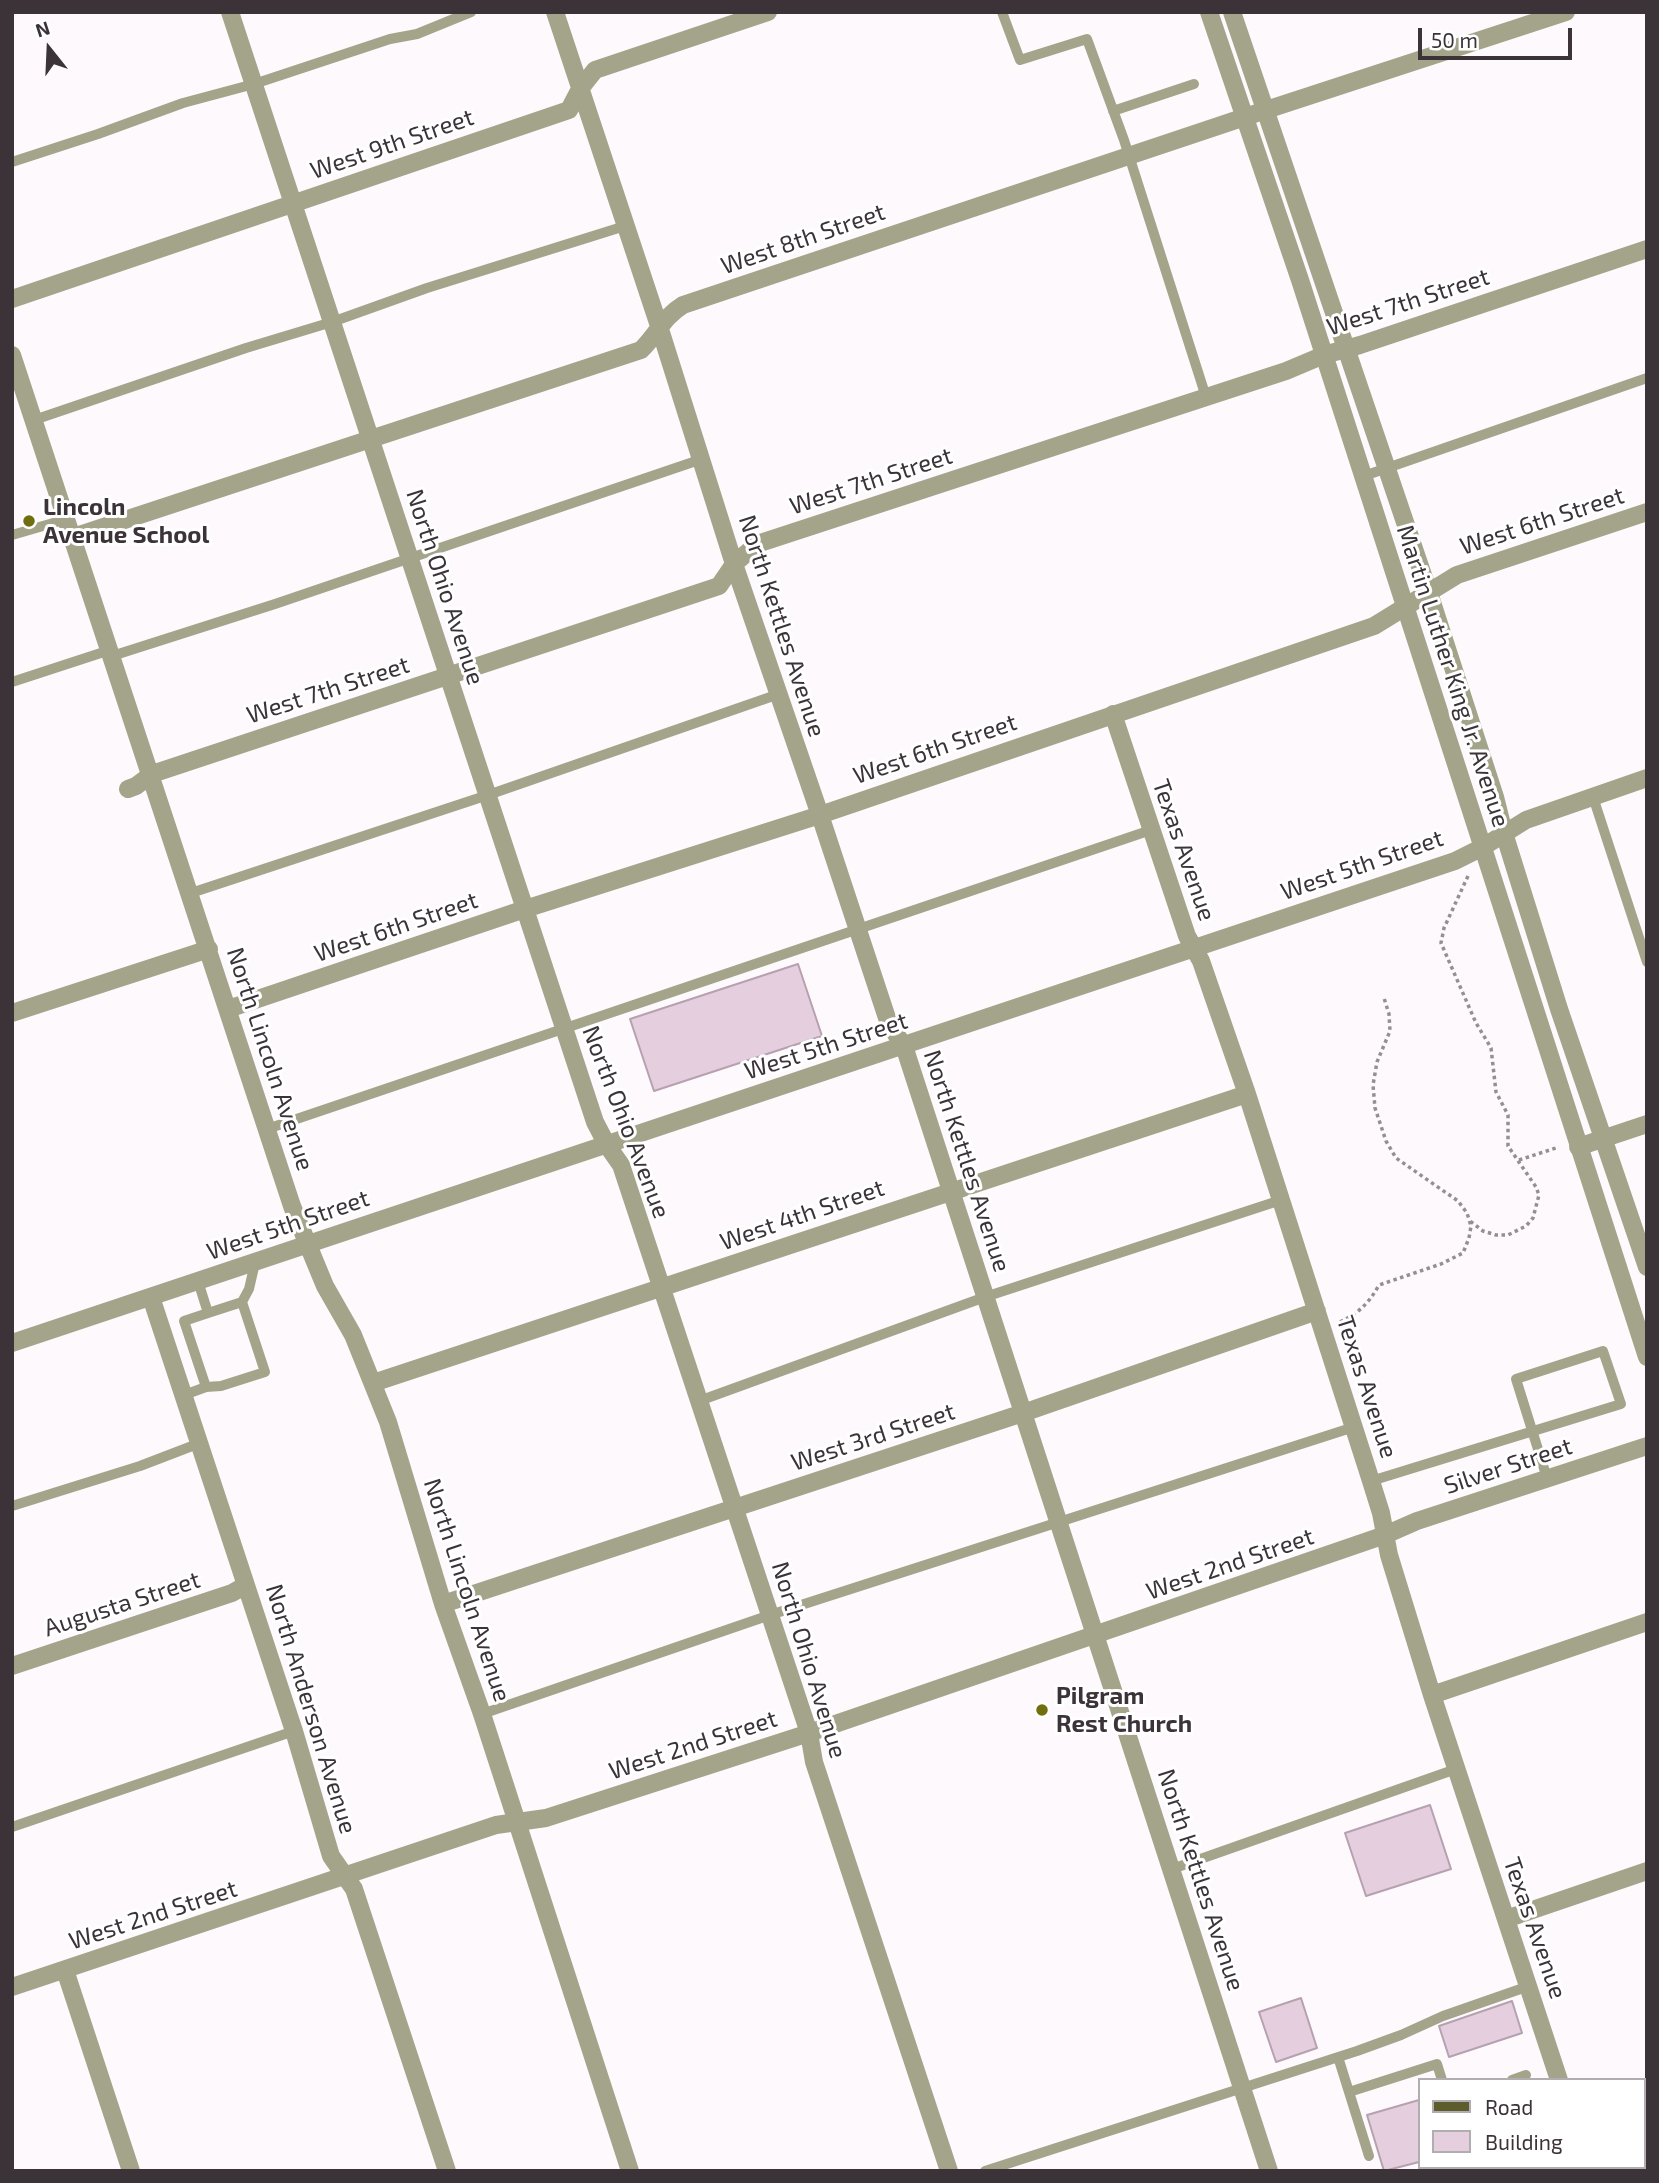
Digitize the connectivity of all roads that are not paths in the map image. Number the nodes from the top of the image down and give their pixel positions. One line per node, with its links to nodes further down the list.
1 (230, 12): 9 (street, North Ohio Avenue)
2 (471, 12): 9 (lane)
3 (555, 12): 11 (street, North Kettles Avenue)
4 (768, 12): 11 (street, West 9th Street)
5 (1002, 12): 13 (lane)
6 (1209, 12): 14 (street, Martin Luther King Jr. Avenue)
7 (1232, 12): 12 (street, Martin Luther King Jr. Avenue)
8 (1566, 12): 12 (street, West 8th Street)
9 (254, 84): 16 (lane); 17 (street, North Ohio Avenue)
10 (1194, 84): 13 (lane)
11 (580, 89): 17 (street, West 9th Street); 18 (street, North Kettles Avenue)
12 (1266, 110): 14 (street, West 8th Street); 23 (street, Martin Luther King Jr. Avenue)
13 (1113, 111): 15 (lane)
14 (1243, 117): 15 (street, West 8th Street); 25 (street, Martin Luther King Jr. Avenue)
15 (1128, 156): 22 (street, West 8th Street); 27 (lane)
16 (12, 162)
17 (294, 203): 20 (street, West 9th Street); 21 (street, North Ohio Avenue)
18 (625, 226): 21 (lane); 22 (street, North Kettles Avenue)
19 (1647, 249): 23 (street, West 7th Street)
20 (12, 299)
21 (332, 321): 28 (lane); 29 (street, North Ohio Avenue)
22 (659, 326): 29 (street, West 8th Street); 30 (street, North Kettles Avenue)
23 (1347, 348): 25 (street, West 7th Street); 31 (street, Martin Luther King Jr. Avenue)
24 (12, 355): 28 (street, North Lincoln Avenue)
25 (1324, 355): 27 (street, West 7th Street); 32 (street, Martin Luther King Jr. Avenue)
26 (1647, 378): 31 (lane)
27 (1206, 397): 38 (street, West 7th Street)
28 (34, 420): 34 (street, North Lincoln Avenue)
29 (371, 440): 36 (street, West 8th Street); 37 (street, North Ohio Avenue)
30 (702, 459): 37 (lane); 38 (street, North Kettles Avenue)
31 (1388, 467): 32 (lane); 39 (street, Martin Luther King Jr. Avenue)
32 (1362, 477): 40 (street, Martin Luther King Jr. Avenue)
33 (1647, 512): 39 (street, West 6th Street)
34 (67, 519): 35 (lane); 36 (street, North Lincoln Avenue)
35 (12, 534)
36 (73, 537): 41 (street, North Lincoln Avenue)
37 (410, 558): 41 (lane); 42 (street, North Ohio Avenue)
38 (734, 564): 42 (street, West 7th Street); 44 (street, North Kettles Avenue)
39 (1429, 593): 40 (street, West 6th Street); 53 (street, Martin Luther King Jr. Avenue)
40 (1404, 607): 45 (street, West 6th Street); 54 (street, Martin Luther King Jr. Avenue)
41 (111, 653): 43 (lane); 46 (street, North Lincoln Avenue)
42 (449, 676): 46 (street, West 7th Street); 49 (street, North Ohio Avenue)
43 (12, 682)
44 (779, 694): 49 (lane); 51 (street, North Kettles Avenue)
45 (1113, 714): 51 (street, West 6th Street); 52 (street, Texas Avenue)
46 (152, 774): 48 (street, West 7th Street); 55 (street, North Lincoln Avenue)
47 (1647, 778): 50 (street, West 5th Street)
48 (128, 789)
49 (488, 795): 55 (lane); 56 (street, North Ohio Avenue)
50 (1593, 797): 53 (street, West 5th Street); 60 (lane)
51 (820, 815): 56 (street, West 6th Street); 57 (street, North Kettles Avenue)
52 (1151, 830): 57 (lane); 59 (street, Texas Avenue)
53 (1504, 833): 54 (street, West 5th Street); 68 (street, Martin Luther King Jr. Avenue)
54 (1483, 847): 59 (street, West 5th Street); 70 (street, Martin Luther King Jr. Avenue)
55 (191, 893): 58 (street, North Lincoln Avenue)
56 (524, 909): 61 (street, West 6th Street); 63 (street, North Ohio Avenue)
57 (858, 930): 63 (lane); 64 (street, North Kettles Avenue)
58 (209, 949): 61 (street, North Lincoln Avenue); 62 (street)
59 (1194, 949): 64 (street, West 5th Street); 65 (street, Texas Avenue)
60 (1647, 962)
61 (228, 1009): 67 (street, North Lincoln Avenue)
62 (12, 1013)
63 (564, 1029): 67 (lane); 69 (street, North Ohio Avenue)
64 (904, 1046): 69 (street, West 5th Street); 71 (street, North Kettles Avenue)
65 (1247, 1094): 71 (street, West 4th Street); 72 (street, Texas Avenue)
66 (1647, 1124): 68 (street)
67 (267, 1129): 73 (street, North Lincoln Avenue)
68 (1604, 1138): 70 (street); 75 (street, Martin Luther King Jr. Avenue)
69 (607, 1145): 73 (street, West 5th Street); 77 (street, North Ohio Avenue)
70 (1571, 1146): 86 (street, Martin Luther King Jr. Avenue)
71 (951, 1190): 77 (street, West 4th Street); 79 (street, North Kettles Avenue)
72 (1281, 1200): 79 (lane); 81 (street, Texas Avenue)
73 (310, 1245): 74 (street, West 5th Street); 87 (street, North Lincoln Avenue)
74 (255, 1263): 76 (street, West 5th Street); 80 (lane)
75 (1647, 1267)
76 (198, 1281): 78 (street, West 5th Street); 82 (lane)
77 (661, 1289): 87 (street, West 4th Street); 90 (street, North Ohio Avenue)
78 (151, 1297): 84 (street, West 5th Street); 85 (street, North Anderson Avenue)
79 (985, 1297): 90 (lane); 91 (street, North Kettles Avenue)
80 (242, 1301): 82 (lane); 88 (lane)
81 (1317, 1311): 91 (street, West 3rd Street); 92 (street, Texas Avenue)
82 (208, 1313): 83 (lane)
83 (191, 1342): 85 (lane); 88 (lane)
84 (12, 1343)
85 (169, 1350): 89 (street, North Anderson Avenue)
86 (1647, 1357)
87 (373, 1383): 103 (street, North Lincoln Avenue)
88 (206, 1387): 89 (lane)
89 (184, 1395): 94 (street, North Anderson Avenue)
90 (699, 1401): 99 (street, North Ohio Avenue)
91 (1023, 1413): 99 (street, West 3rd Street); 100 (street, North Kettles Avenue)
92 (1354, 1427): 97 (street, Texas Avenue); 100 (lane)
93 (1533, 1432): 93 (lane); 96 (lane); 97 (lane)
94 (200, 1443): 98 (lane); 102 (street, North Anderson Avenue)
95 (1647, 1446): 96 (street, Silver Street)
96 (1547, 1478): 101 (street, Silver Street)
97 (1371, 1481): 101 (street, Texas Avenue)
98 (12, 1506)
99 (736, 1508): 103 (street, West 3rd Street); 104 (street, North Ohio Avenue)
100 (1059, 1522): 104 (lane); 106 (street, North Kettles Avenue)
101 (1385, 1535): 106 (street, West 2nd Street); 108 (street, Texas Avenue)
102 (246, 1586): 107 (street, Augusta Street); 110 (street, North Anderson Avenue)
103 (443, 1604): 109 (street, North Lincoln Avenue)
104 (770, 1615): 109 (lane); 111 (street, North Ohio Avenue)
105 (1647, 1622): 108 (street)
106 (1096, 1635): 111 (street, West 2nd Street); 115 (street, North Kettles Avenue)
107 (12, 1666)
108 (1432, 1695): 112 (street, Texas Avenue)
109 (482, 1714): 113 (street, North Lincoln Avenue)
110 (294, 1731): 114 (lane); 117 (street, North Anderson Avenue)
111 (809, 1733): 113 (street, West 2nd Street); 133 (street, North Ohio Avenue)
112 (1456, 1769): 115 (lane); 118 (street, Texas Avenue)
113 (517, 1822): 117 (street, West 2nd Street); 132 (street, North Lincoln Avenue)
114 (12, 1827)
115 (1172, 1869): 127 (street, North Kettles Avenue)
116 (1647, 1871): 118 (street)
117 (347, 1876): 119 (street, West 2nd Street); 131 (street, North Anderson Avenue)
118 (1506, 1919): 120 (street, Texas Avenue)
119 (65, 1970): 121 (street, West 2nd Street); 130 (street)
120 (1529, 1986): 122 (lane); 126 (street, Texas Avenue)
121 (12, 1987)
122 (1338, 2057): 127 (lane); 128 (lane)
123 (1526, 2075): 125 (lane)
124 (1441, 2078): 128 (lane)
125 (1518, 2078)
126 (1558, 2078)
127 (1243, 2087): 134 (lane); 135 (street, North Kettles Avenue)
128 (1349, 2092): 129 (lane)
129 (1369, 2156)
130 (131, 2171)
131 (447, 2171)
132 (630, 2171)
133 (949, 2171)
134 (985, 2171)
135 (1269, 2171)

